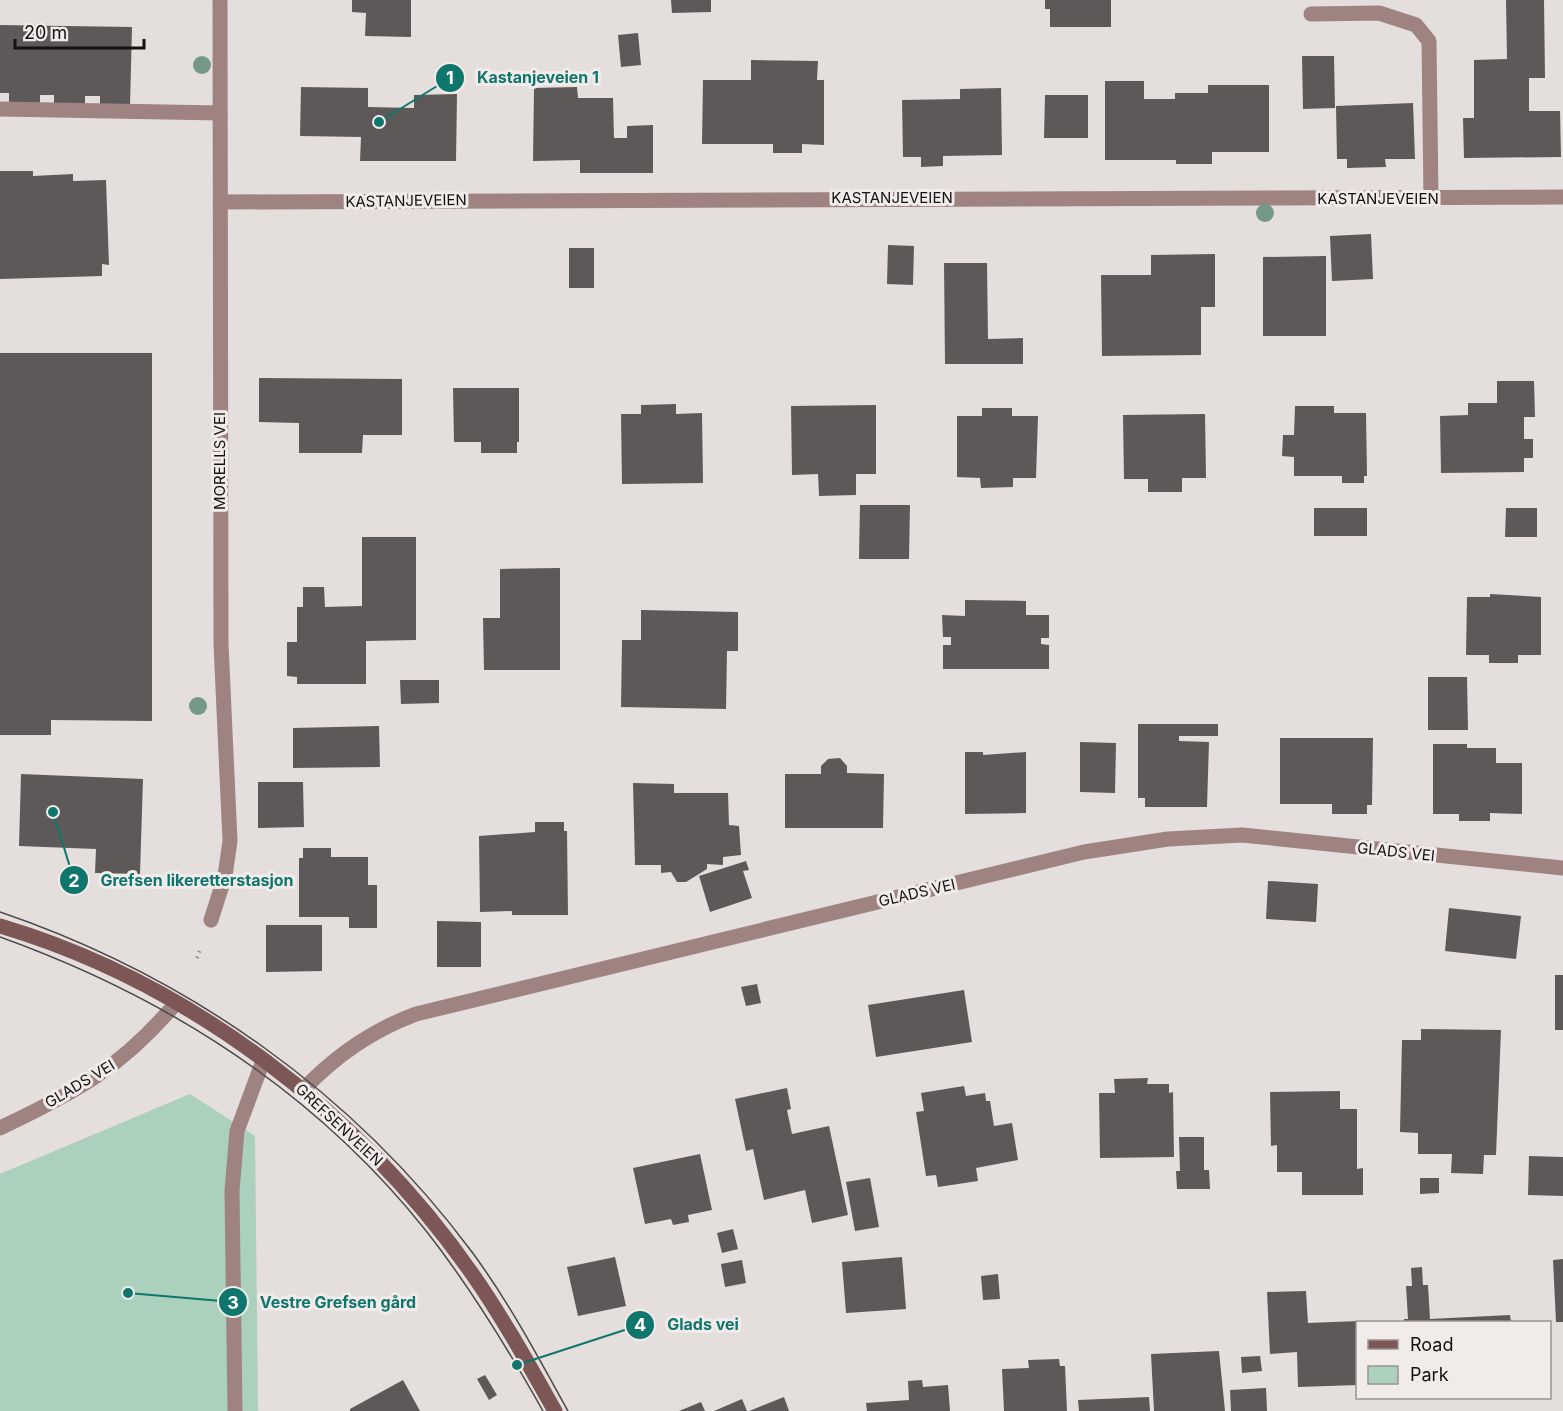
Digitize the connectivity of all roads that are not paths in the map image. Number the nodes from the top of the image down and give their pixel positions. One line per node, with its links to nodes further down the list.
1 (220, 0): 4 (street, MORELLS VEI)
2 (1311, 14): 6 (street)
3 (0, 109): 4 (street)
4 (220, 113): 7 (street, MORELLS VEI)
5 (1563, 198): 6 (street, KASTANJEVEIEN)
6 (1431, 199): 7 (street, KASTANJEVEIEN)
7 (222, 202): 9 (street, MORELLS VEI)
8 (1563, 868): 13 (street, GLADS VEI)
9 (211, 920)
10 (0, 926): 11 (main road, GREFSENVEIEN)
11 (176, 1003): 12 (main road, GREFSENVEIEN); 14 (street, GLADS VEI)
12 (263, 1061): 13 (main road, GREFSENVEIEN); 15 (street)
13 (303, 1090): 16 (main road, GREFSENVEIEN)
14 (0, 1128)
15 (236, 1411)
16 (555, 1411)

